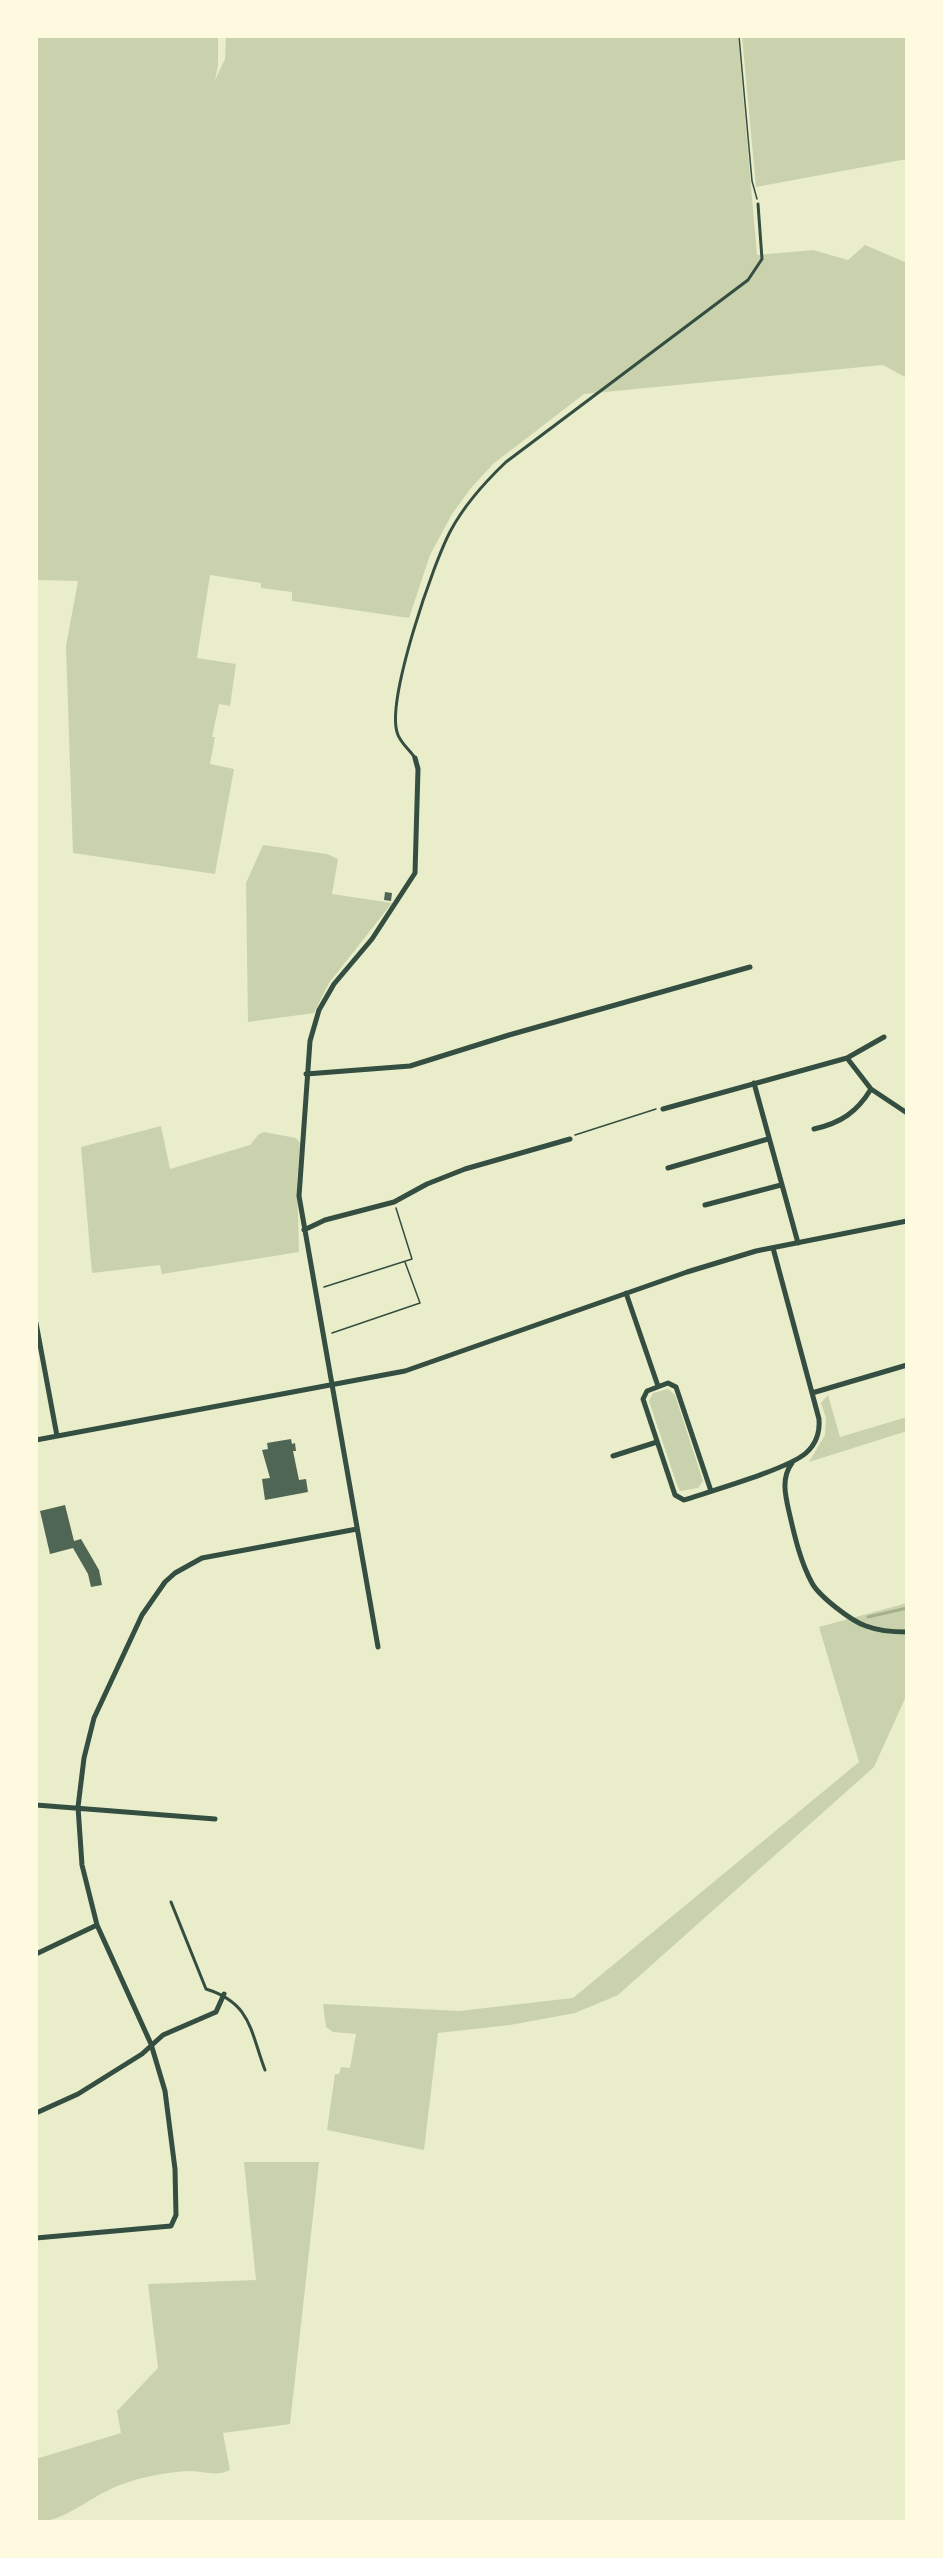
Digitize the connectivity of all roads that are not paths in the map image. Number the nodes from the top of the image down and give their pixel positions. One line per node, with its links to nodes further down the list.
1 (758, 204): 2 (lane)
2 (416, 759): 6 (street)
3 (750, 967): 6 (street)
4 (884, 1037): 5 (street)
5 (848, 1058): 7 (street); 8 (street)
6 (306, 1074): 18 (street)
7 (754, 1083): 9 (street); 13 (street)
8 (871, 1089): 10 (street); 11 (street)
9 (663, 1109)
10 (907, 1113)
11 (814, 1129)
12 (570, 1139): 18 (street)
13 (768, 1139): 14 (street); 15 (street)
14 (668, 1168)
15 (781, 1185): 16 (street); 19 (street)
16 (705, 1205)
17 (907, 1221): 19 (street)
18 (304, 1230): 24 (street)
19 (798, 1243): 20 (street)
20 (773, 1248): 21 (street); 26 (street)
21 (626, 1293): 24 (street); 25 (street)
22 (36, 1323): 27 (street)
23 (907, 1365): 26 (street)
24 (332, 1384): 27 (street); 33 (street)
25 (658, 1386): 29 (street); 32 (street)
26 (812, 1393): 31 (street)
27 (57, 1436): 28 (street)
28 (36, 1440)
29 (657, 1442): 30 (street); 32 (street)
30 (613, 1456)
31 (793, 1462): 32 (street); 34 (street)
32 (711, 1491)
33 (357, 1529): 35 (street); 37 (street)
34 (907, 1632)
35 (378, 1647)
36 (36, 1806): 37 (street)
37 (78, 1806): 38 (street); 40 (street)
38 (215, 1819)
39 (171, 1902): 42 (lane)
40 (97, 1925): 41 (street); 43 (street)
41 (36, 1954)
42 (224, 1994): 43 (street); 44 (lane)
43 (151, 2044): 45 (street); 46 (street)
44 (265, 2070)
45 (36, 2113)
46 (36, 2238)

